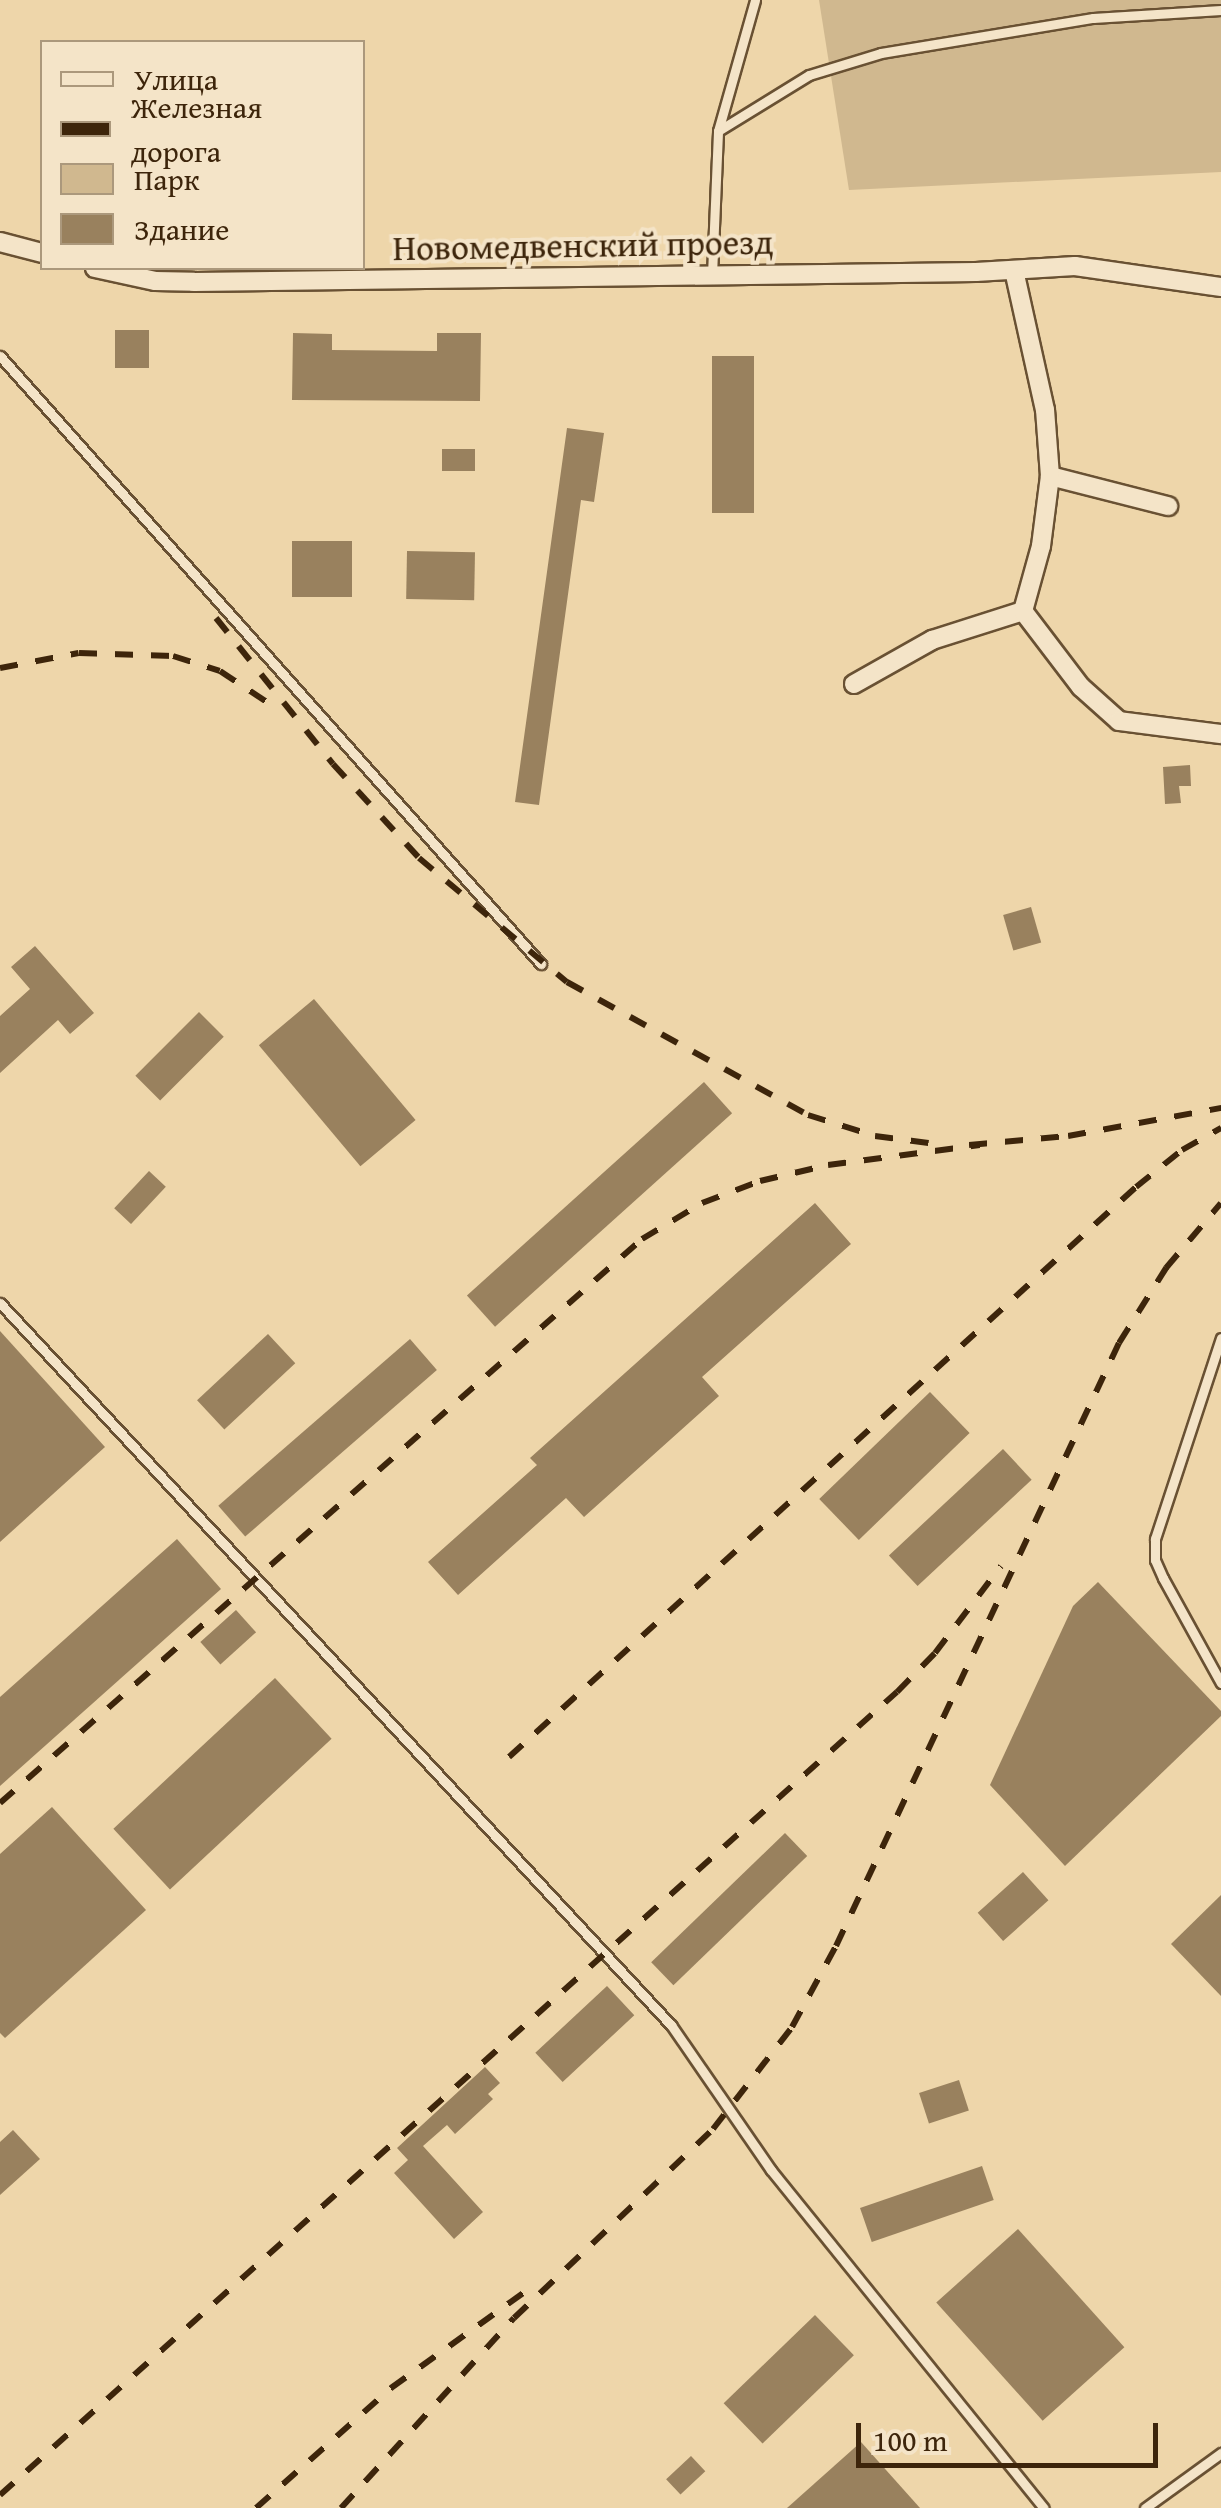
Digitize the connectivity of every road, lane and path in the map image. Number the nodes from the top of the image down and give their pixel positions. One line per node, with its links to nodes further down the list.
1 (755, 0): 3 (lane)
2 (1221, 10): 3 (lane)
3 (718, 131): 8 (lane)
4 (0, 242): 5 (street)
5 (40, 252)
6 (104, 270): 8 (street, Новомедвенский проезд)
7 (1014, 270): 8 (street, Новомедвенский проезд); 9 (street, Новомедвенский проезд); 11 (street)
8 (712, 275)
9 (1221, 287)
10 (0, 356): 16 (lane)
11 (1050, 476): 12 (street); 13 (street)
12 (1168, 506)
13 (1023, 611): 14 (street); 15 (street)
14 (854, 684)
15 (1221, 734)
16 (541, 964)
17 (0, 1303): 21 (lane)
18 (1221, 1338): 19 (lane)
19 (1221, 1683)
20 (1221, 2453): 22 (lane)
21 (1044, 2508)
22 (1145, 2508)

